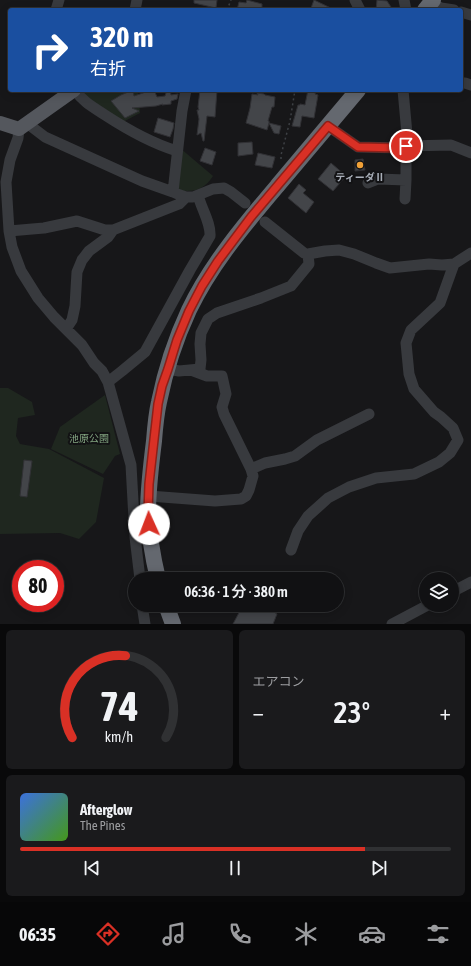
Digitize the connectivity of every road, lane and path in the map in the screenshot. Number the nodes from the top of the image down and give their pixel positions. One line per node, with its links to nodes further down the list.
1 (430, 4): 2 (street)
2 (441, 8)
3 (71, 92): 10 (main road)
4 (75, 92): 13 (street)
5 (186, 92): 13 (street)
6 (295, 92): 15 (path)
7 (356, 92): 11 (highway)
8 (405, 92): 12 (street)
9 (0, 123): 10 (main road)
10 (23, 126): 18 (street); 25 (street)
11 (328, 126): 12 (street); 30 (highway)
12 (407, 146): 14 (street); 16 (street)
13 (177, 151): 18 (street)
14 (471, 154)
15 (281, 159)
16 (406, 180): 17 (street); 21 (street)
17 (368, 183)
18 (172, 192): 20 (street)
19 (198, 195): 20 (street); 22 (street); 32 (street)
20 (186, 197): 24 (street)
21 (405, 199)
22 (245, 203)
23 (265, 222): 27 (street)
24 (113, 230): 25 (street); 29 (street)
25 (9, 231): 29 (street)
26 (471, 253): 28 (street)
27 (308, 254): 28 (street); 31 (street)
28 (454, 264): 37 (street)
29 (66, 329): 32 (street)
30 (168, 369): 31 (street); 35 (highway)
31 (191, 370): 34 (street)
32 (108, 382): 36 (street)
33 (369, 414): 34 (street)
34 (251, 469): 35 (street)
35 (149, 496): 36 (highway)
36 (142, 535): 38 (street); 39 (highway)
37 (291, 550)
38 (140, 572)
39 (156, 572)
40 (471, 582): 41 (street)
41 (459, 588)
42 (419, 610): 47 (street)
43 (142, 612): 45 (street)
44 (169, 612): 46 (highway)
45 (143, 623)
46 (173, 624)
47 (392, 624)

